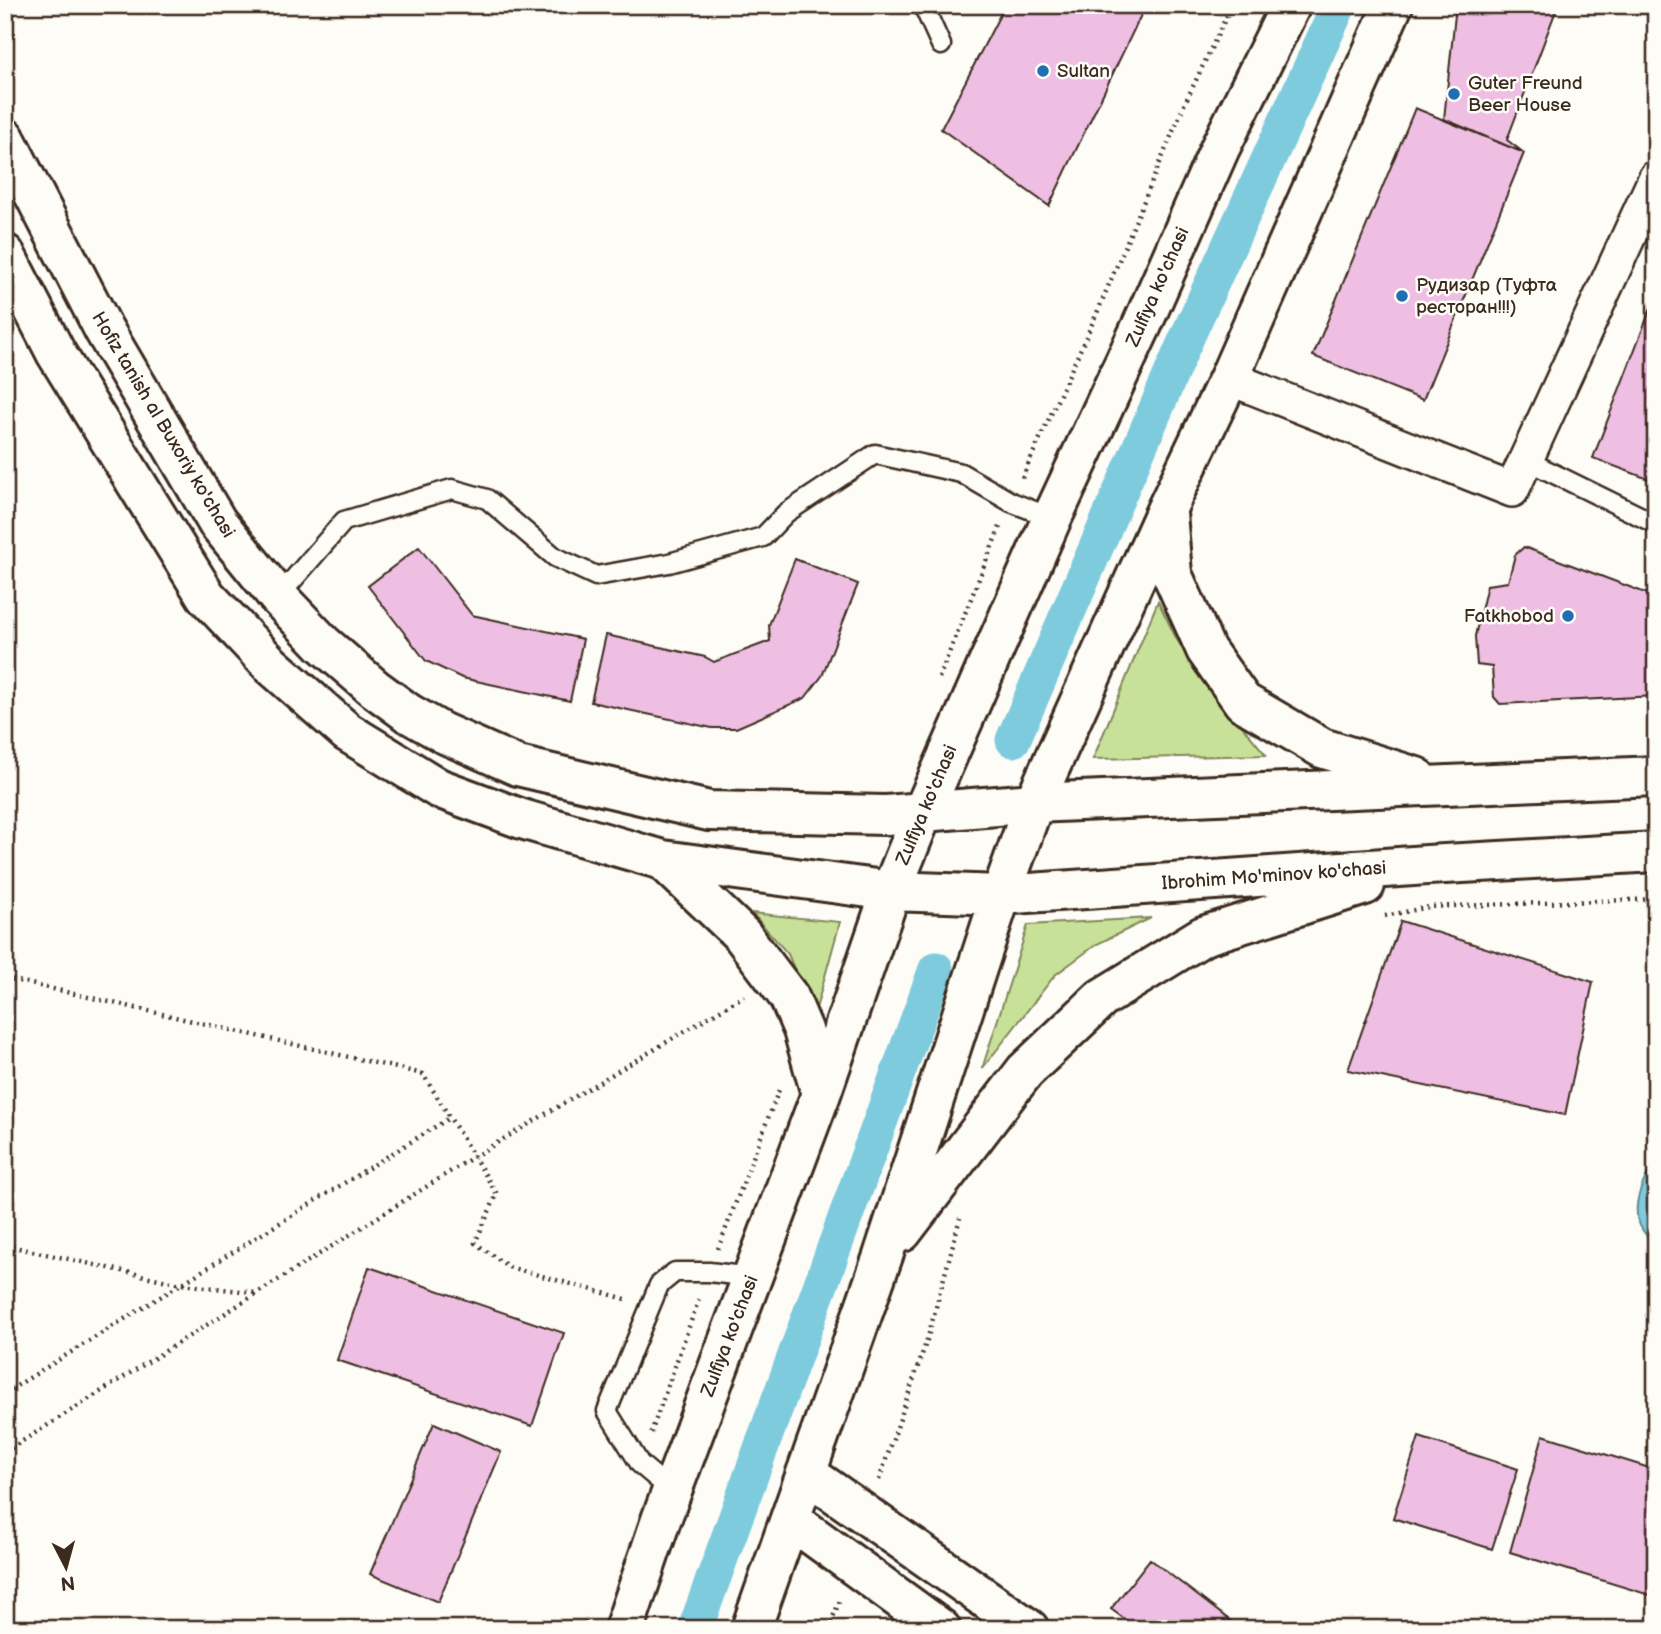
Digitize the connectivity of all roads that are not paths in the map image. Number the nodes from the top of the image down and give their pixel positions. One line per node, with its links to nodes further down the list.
1 (923, 5): 4 (lane)
2 (1291, 5): 11 (main road, Zulfiya ko'chasi)
3 (1393, 5): 8 (main road)
4 (942, 45)
5 (5, 138): 13 (main road, Hofiz tanish al Buxoriy ko'chasi)
6 (1656, 177): 9 (street)
7 (5, 254): 19 (main road)
8 (1229, 378): 9 (street); 10 (main road)
9 (1526, 460): 12 (lane)
10 (1167, 508): 15 (main road); 16 (main road)
11 (1052, 518): 13 (lane); 17 (main road, Zulfiya ko'chasi)
12 (1656, 524)
13 (278, 597): 17 (main road, Hofiz tanish al Buxoriy ko'chasi)
14 (1656, 776): 15 (main road)
15 (1445, 786): 16 (main road)
16 (1034, 803): 17 (main road); 22 (main road)
17 (923, 812): 21 (main road, Zulfiya ko'chasi)
18 (1656, 852): 20 (main road, Ibrohim Mo'minov ko'chasi)
19 (663, 860): 21 (main road); 23 (main road)
20 (1427, 865): 22 (main road, Ibrohim Mo'minov ko'chasi); 24 (main road)
21 (891, 891): 22 (main road, Ibrohim Mo'minov ko'chasi); 23 (main road, Zulfiya ko'chasi)
22 (1002, 895): 24 (main road)
23 (821, 1094): 25 (main road, Zulfiya ko'chasi)
24 (883, 1256): 26 (main road)
25 (752, 1277): 27 (main road, Zulfiya ko'chasi); 27 (lane)
26 (806, 1473): 28 (main road); 32 (main road)
27 (672, 1491): 29 (main road, Zulfiya ko'chasi)
28 (790, 1519): 30 (main road); 31 (main road)
29 (624, 1629)
30 (751, 1629)
31 (941, 1629)
32 (1029, 1629)

